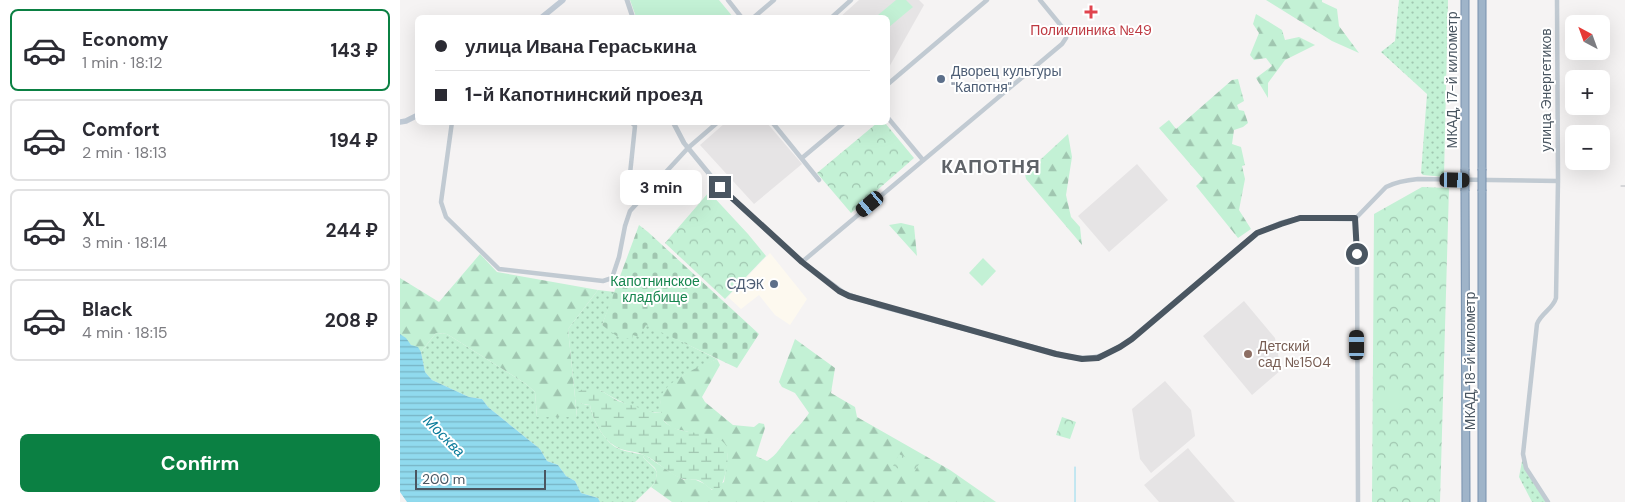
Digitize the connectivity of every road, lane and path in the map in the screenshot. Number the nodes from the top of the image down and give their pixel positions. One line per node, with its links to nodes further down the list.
1 (563, 0): 11 (main road)
2 (627, 0): 12 (street)
3 (728, 0): 13 (street)
4 (774, 0): 14 (street)
5 (850, 0): 15 (street)
6 (987, 0): 16 (street)
7 (1040, 0): 28 (street)
8 (1464, 0): 33 (highway, МКАД, 17-й километр, bridge)
9 (1482, 0): 37 (highway, МКАД, 18-й километр, bridge)
10 (1557, 0): 30 (street, улица Энергетиков)
11 (545, 15)
12 (632, 15)
13 (740, 15)
14 (757, 15)
15 (834, 15)
16 (890, 82)
17 (415, 117): 19 (main road)
18 (890, 120): 28 (street)
19 (400, 122)
20 (452, 125): 31 (street)
21 (635, 125): 31 (street)
22 (675, 125): 26 (street)
23 (715, 125): 26 (street)
24 (774, 125): 27 (street)
25 (841, 125): 27 (street)
26 (688, 148): 31 (street); 34 (street)
27 (802, 158): 29 (street)
28 (923, 160): 34 (street)
29 (819, 180)
30 (1558, 181): 32 (street); 38 (street, улица Энергетиков)
31 (638, 202)
32 (1355, 218): 34 (street); 35 (street)
33 (1465, 220): 36 (highway, МКАД, 18-й километр)
34 (802, 262)
35 (1358, 502)
36 (1466, 502)
37 (1482, 502)
38 (1548, 502)

